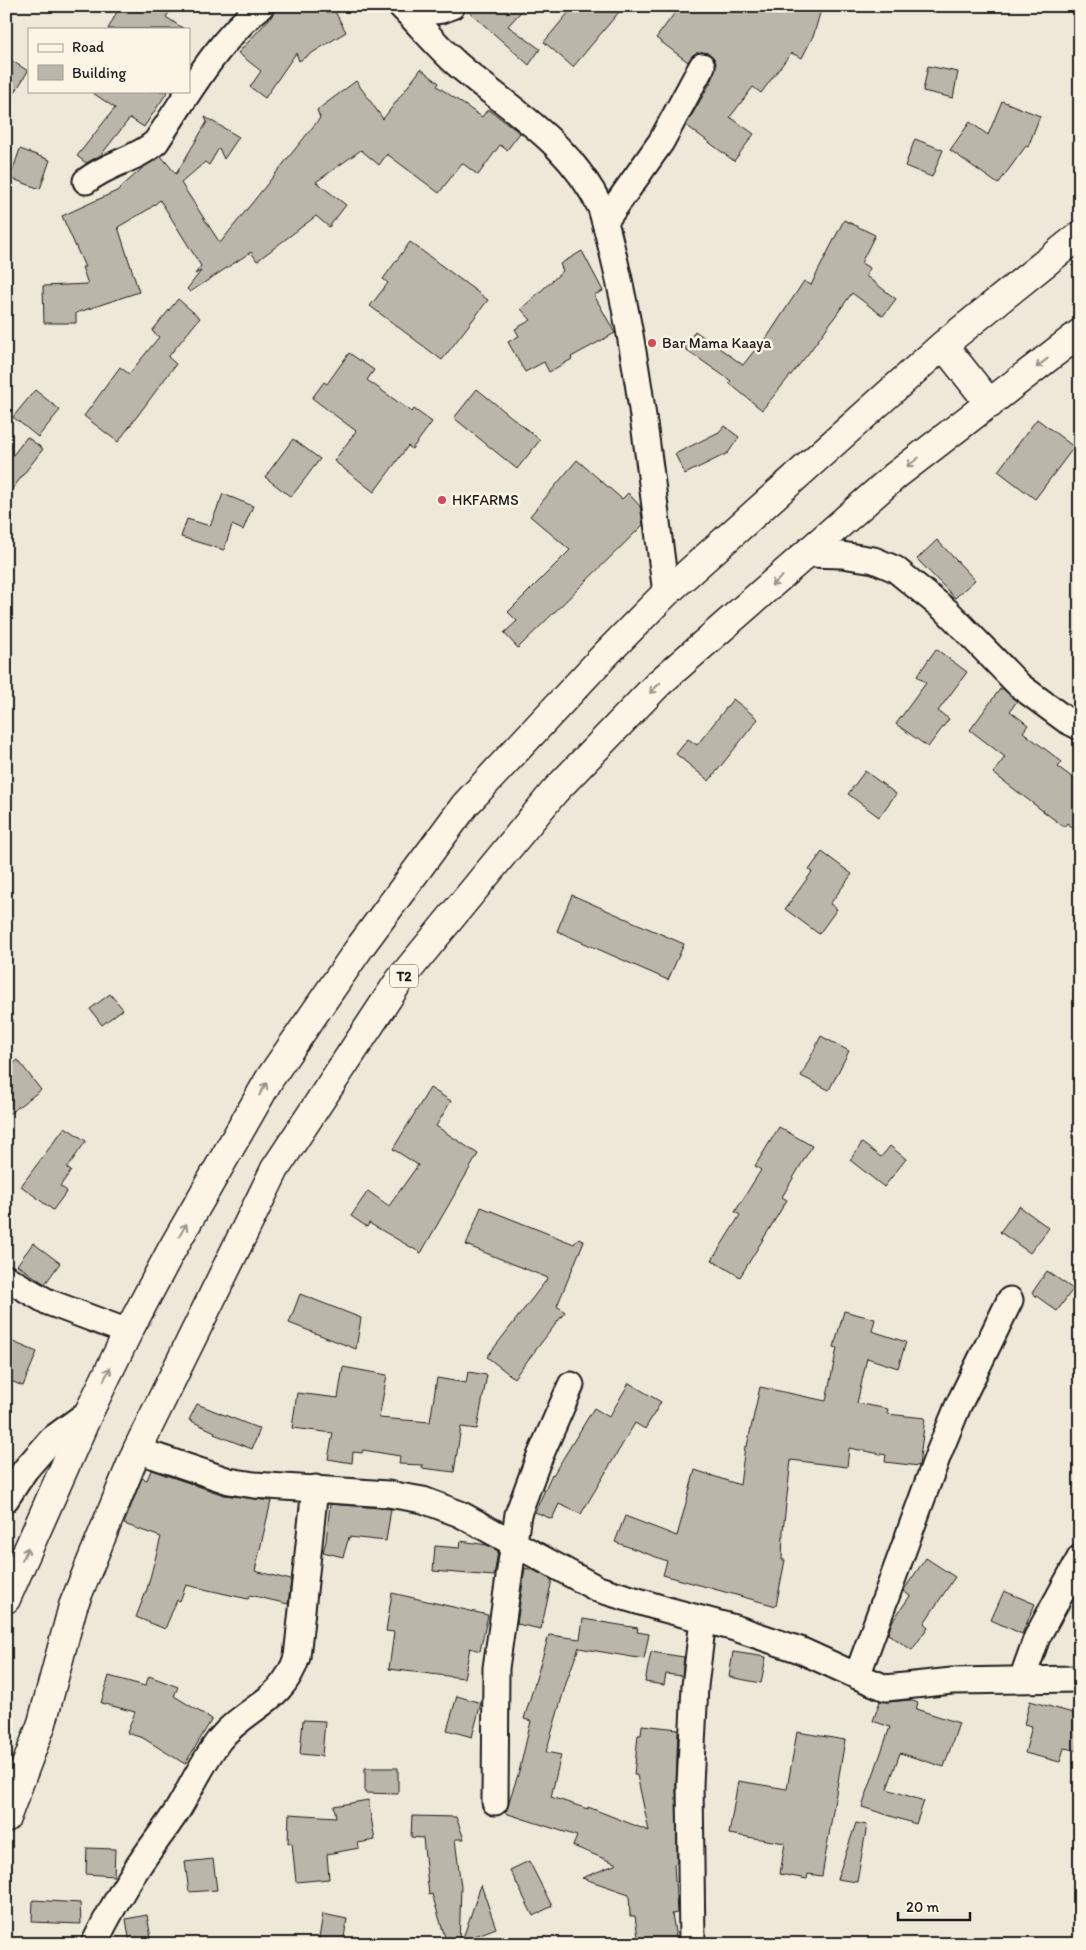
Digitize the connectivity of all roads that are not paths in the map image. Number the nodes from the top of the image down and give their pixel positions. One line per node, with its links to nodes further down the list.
1 (262, 6): 5 (street)
2 (452, 6): 3 (street)
3 (405, 10): 8 (street)
4 (702, 66): 8 (street)
5 (190, 92)
6 (190, 92): 7 (street)
7 (86, 181)
8 (605, 221): 14 (street)
9 (1077, 243): 11 (highway)
10 (1080, 333): 12 (highway, T2, one-way to 12)
11 (943, 344): 12 (highway); 14 (highway)
12 (990, 404): 13 (highway, T2, one-way to 13)
13 (808, 554): 15 (street); 21 (highway, T2, one-way to 21)
14 (666, 594): 18 (highway, one-way to 14)
15 (1080, 728)
16 (6, 1278): 18 (street)
17 (1010, 1300): 28 (street)
18 (128, 1332): 20 (highway, one-way to 18)
19 (571, 1385): 24 (street)
20 (89, 1412): 23 (street); 26 (highway, one-way to 20)
21 (137, 1450): 22 (street); 32 (highway, T2)
22 (315, 1488): 24 (street); 33 (street)
23 (6, 1499)
24 (514, 1544): 27 (street); 31 (street)
25 (1080, 1558): 29 (street)
26 (6, 1599)
27 (703, 1620): 28 (street); 34 (street)
28 (857, 1676): 29 (street)
29 (1022, 1679): 30 (street)
30 (1080, 1679)
31 (496, 1802)
32 (6, 1818)
33 (94, 1944)
34 (692, 1944)

